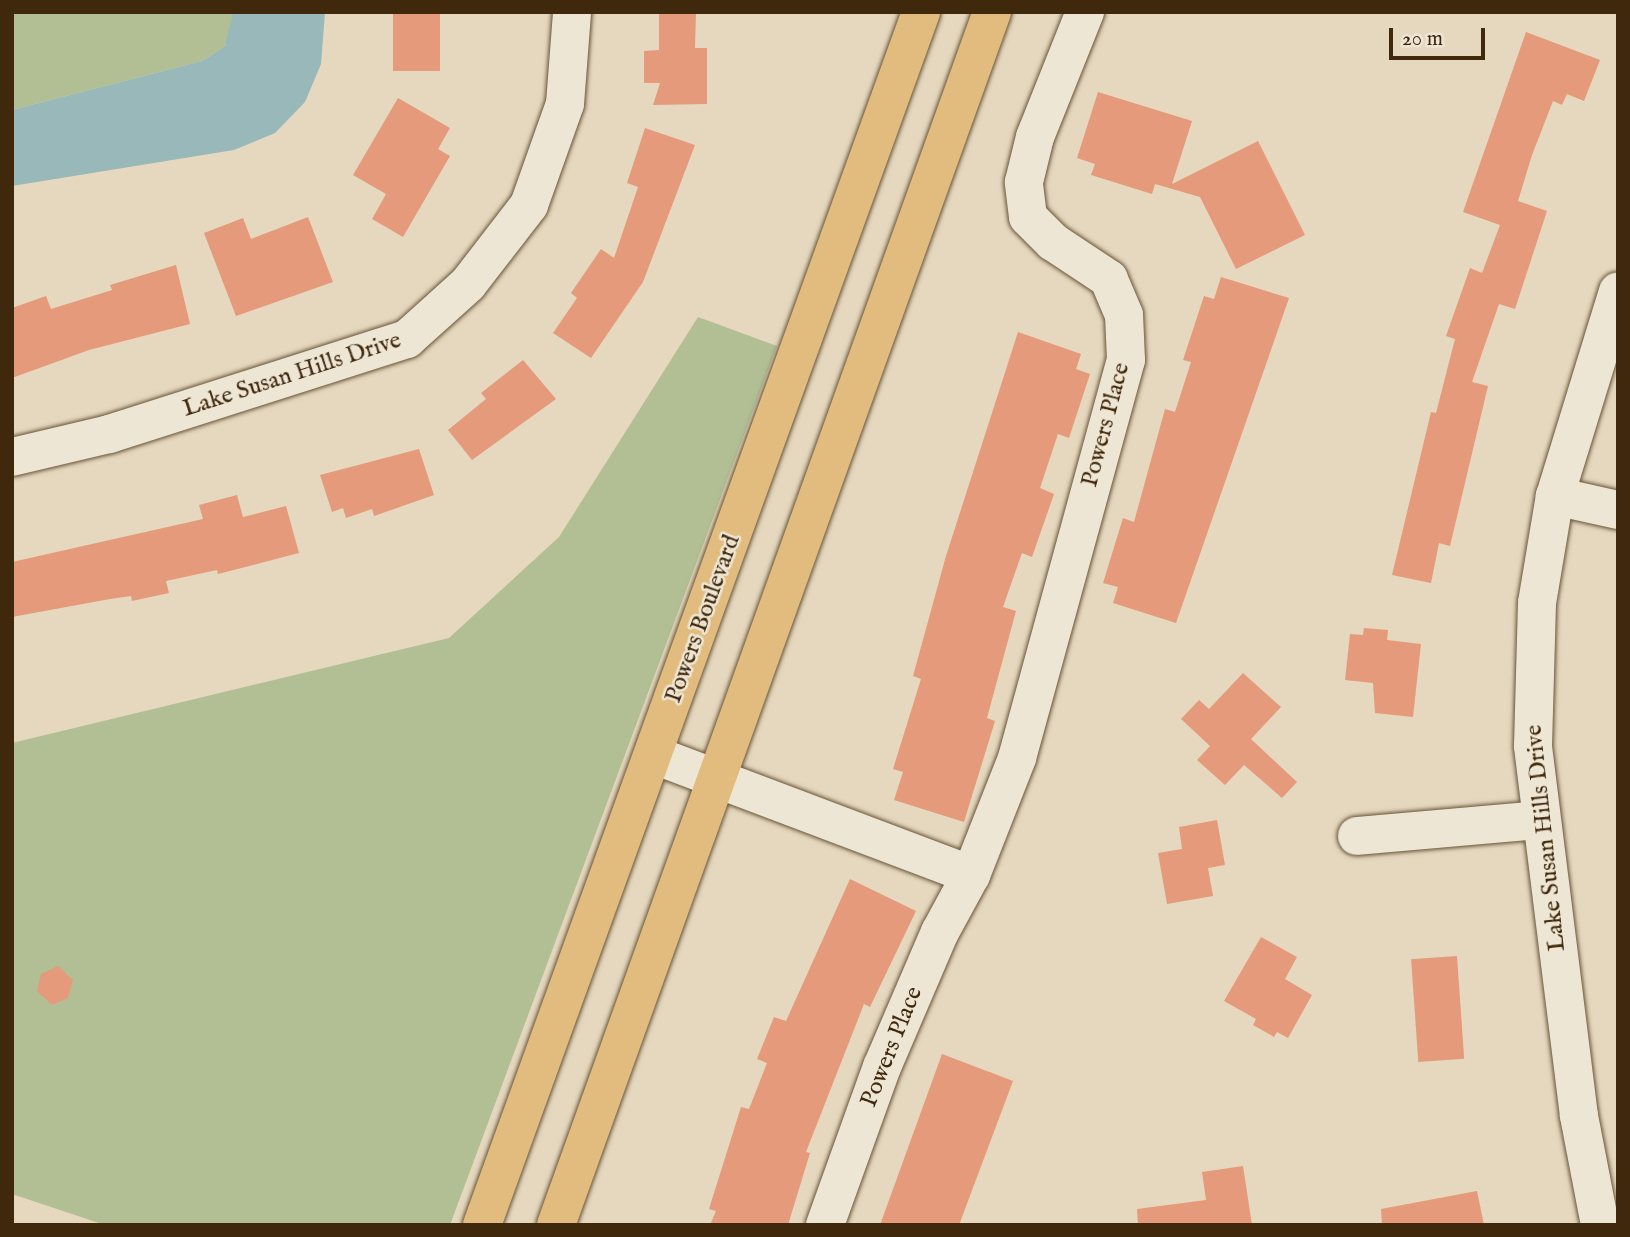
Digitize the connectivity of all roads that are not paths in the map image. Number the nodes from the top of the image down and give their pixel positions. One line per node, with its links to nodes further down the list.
1 (572, 12): 6 (street, Lake Susan Hills Drive)
2 (921, 12): 9 (main road, Powers Boulevard)
3 (992, 12): 10 (main road)
4 (1085, 12): 13 (street, Powers Place)
5 (1618, 291): 7 (street, Lake Susan Hills Drive)
6 (12, 457)
7 (1555, 496): 8 (street); 11 (street, Lake Susan Hills Drive)
8 (1618, 510)
9 (654, 755): 10 (street); 14 (main road, Powers Boulevard)
10 (715, 776): 13 (street); 15 (main road)
11 (1539, 820): 12 (street); 17 (street, Lake Susan Hills Drive)
12 (1357, 836)
13 (971, 875): 16 (street, Powers Place)
14 (482, 1225)
15 (556, 1225)
16 (825, 1225)
17 (1600, 1225)

